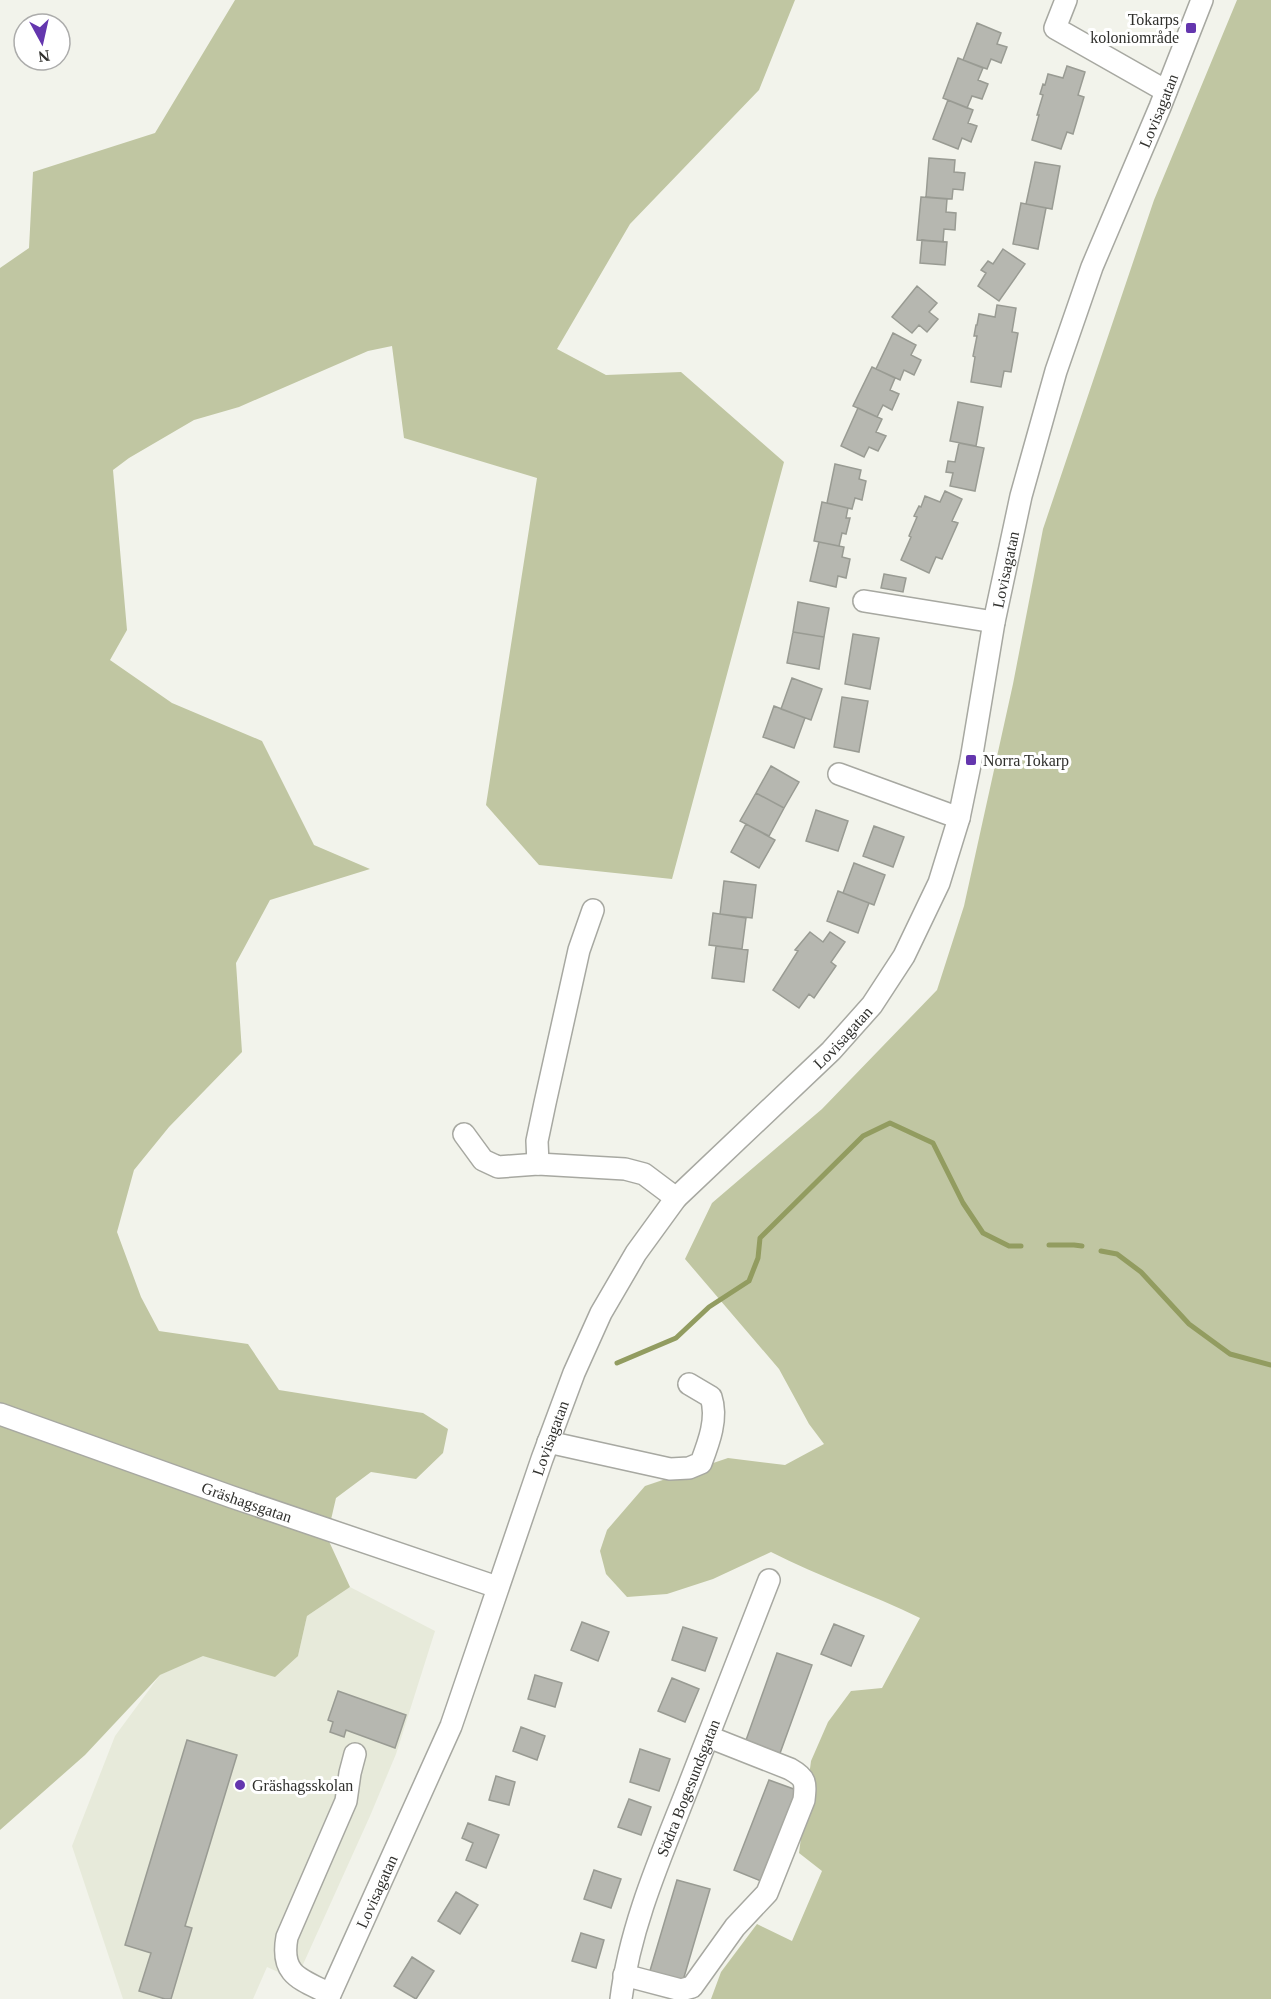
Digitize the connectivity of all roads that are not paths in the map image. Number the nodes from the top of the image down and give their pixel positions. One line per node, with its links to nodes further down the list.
1 (1066, 0): 3 (street)
2 (1202, 0): 3 (street, Lovisagatan)
3 (1166, 91): 5 (street, Lovisagatan)
4 (864, 601): 5 (street)
5 (994, 622): 7 (street, Lovisagatan)
6 (839, 774): 7 (street)
7 (959, 818): 11 (street, Lovisagatan)
8 (593, 910): 10 (street)
9 (464, 1134): 10 (street)
10 (538, 1164): 11 (street)
11 (669, 1192): 14 (street, Lovisagatan)
12 (689, 1384): 14 (street)
13 (0, 1414): 16 (street, Gräshagsgatan)
14 (548, 1442): 16 (street, Lovisagatan)
15 (769, 1580): 17 (street, Södra Bogesundsgatan)
16 (497, 1587): 20 (street, Lovisagatan)
17 (709, 1737): 19 (street, Södra Bogesundsgatan); 19 (street)
18 (355, 1754): 20 (street)
19 (624, 1975): 21 (street, Södra Bogesundsgatan)
20 (329, 1997)
21 (621, 1999)

